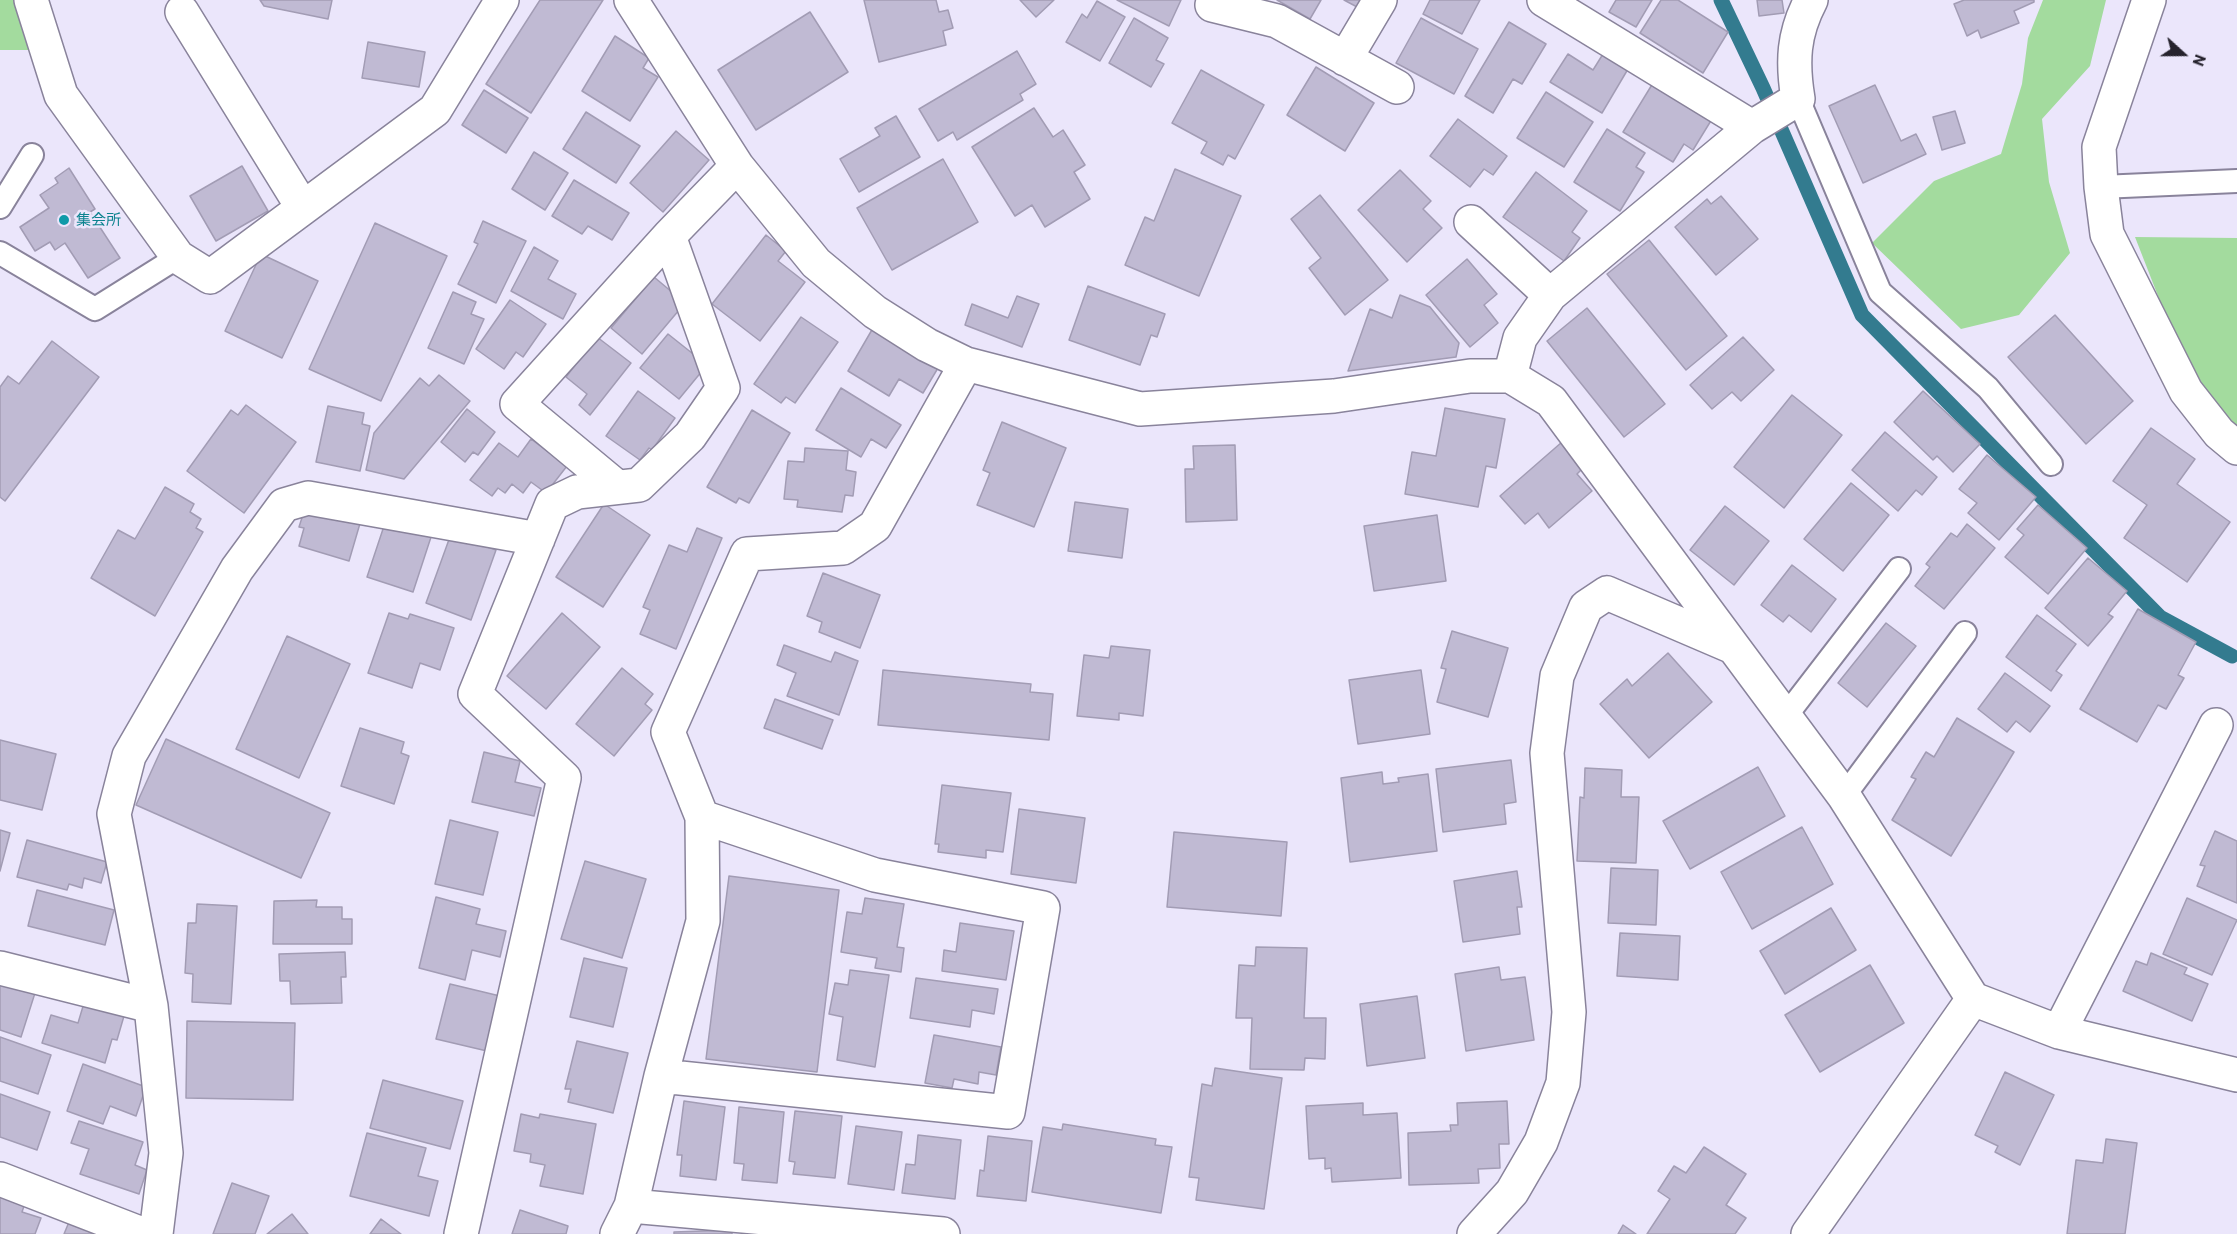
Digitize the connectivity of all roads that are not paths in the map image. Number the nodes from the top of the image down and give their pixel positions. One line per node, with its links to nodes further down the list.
1 (32, 0): 23 (street)
2 (502, 0): 19 (street)
3 (631, 0): 15 (street)
4 (1380, 0): 10 (street)
5 (1544, 0): 13 (street)
6 (1811, 0): 12 (street)
7 (2149, 0): 17 (street)
8 (1212, 5): 10 (street)
9 (182, 12): 19 (street)
10 (1345, 59): 11 (street)
11 (1397, 87)
12 (1798, 99): 13 (street); 28 (lane)
13 (1752, 127): 24 (street)
14 (32, 155): 18 (lane)
15 (737, 166): 21 (street); 25 (street)
16 (2237, 181): 17 (lane)
17 (2101, 187): 27 (street)
18 (0, 207)
19 (303, 208): 23 (street)
20 (1471, 222): 24 (street)
21 (669, 236): 29 (street); 29 (street)
22 (0, 253): 23 (lane)
23 (178, 257)
24 (1550, 295): 26 (street)
25 (966, 364): 26 (street); 37 (street)
26 (1510, 376): 33 (street)
27 (2237, 448)
28 (2051, 464)
29 (617, 487): 30 (street)
30 (538, 539): 40 (street); 49 (street)
31 (1899, 569): 34 (lane)
32 (1965, 633): 36 (lane)
33 (1734, 648): 34 (street); 51 (street)
34 (1785, 717): 36 (street)
35 (2216, 725): 41 (street)
36 (1844, 796): 39 (street)
37 (702, 817): 43 (street); 43 (street)
38 (0, 968): 40 (street)
39 (1973, 999): 41 (street); 52 (street)
40 (151, 1006): 48 (street)
41 (2059, 1032): 42 (street)
42 (2237, 1075)
43 (661, 1076): 45 (street)
44 (0, 1179): 47 (street)
45 (624, 1220): 46 (street)
46 (765, 1226): 50 (street)
47 (142, 1234)
48 (156, 1234)
49 (461, 1234)
50 (943, 1234)
51 (1474, 1234)
52 (1808, 1234)

